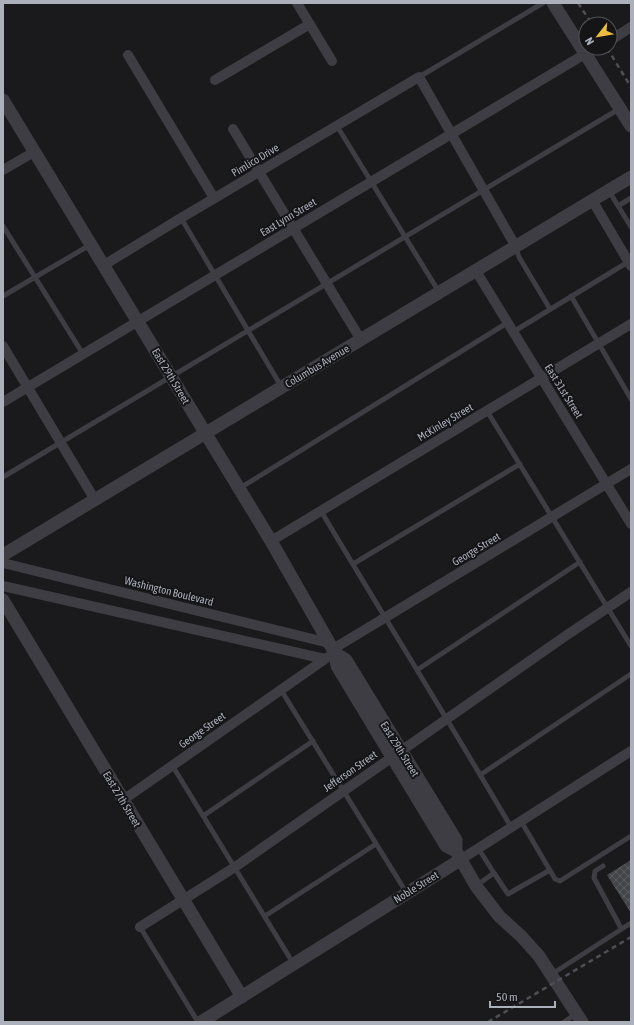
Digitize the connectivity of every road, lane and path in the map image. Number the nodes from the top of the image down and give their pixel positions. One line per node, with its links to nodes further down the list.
1 (297, 3): 4 (street)
2 (543, 3): 12 (lane)
3 (553, 3): 7 (street)
4 (310, 24): 11 (street); 13 (street)
5 (631, 28): 6 (street)
6 (618, 36)
7 (578, 43)
8 (128, 55): 27 (street)
9 (582, 56): 19 (street, East Lynn Street)
10 (586, 56): 15 (street)
11 (332, 61)
12 (419, 76): 16 (street, Pimlico Drive); 19 (street)
13 (215, 80)
14 (3, 100): 20 (street, East 29th Street)
15 (620, 108): 17 (street); 25 (lane)
16 (337, 126): 22 (street, Pimlico Drive); 24 (lane)
17 (631, 126)
18 (233, 129): 22 (street)
19 (451, 134): 24 (street, East Lynn Street); 25 (street)
20 (34, 152): 21 (street); 37 (street, East 29th Street)
21 (3, 170)
22 (259, 172): 27 (street, Pimlico Drive); 34 (street)
23 (631, 177): 26 (street, Columbus Avenue)
24 (372, 182): 34 (street, East Lynn Street); 36 (lane)
25 (483, 190): 36 (lane); 38 (street)
26 (609, 190): 29 (street, Columbus Avenue); 30 (lane)
27 (214, 198): 31 (street, Pimlico Drive)
28 (631, 198): 30 (lane)
29 (592, 200): 38 (street, Columbus Avenue); 39 (street)
30 (618, 206): 32 (lane)
31 (181, 218): 40 (street, Pimlico Drive); 42 (lane)
32 (629, 220): 35 (lane)
33 (3, 226): 43 (lane)
34 (293, 228): 42 (street, East Lynn Street); 44 (street)
35 (631, 228)
36 (405, 237): 44 (lane); 45 (lane)
37 (91, 244): 40 (street, East 29th Street); 43 (lane)
38 (516, 247): 41 (street, Columbus Avenue); 48 (lane)
39 (630, 264): 47 (lane)
40 (104, 265): 49 (street, East 29th Street)
41 (476, 271): 45 (street, Columbus Avenue); 51 (street, East 31st Street)
42 (214, 274): 49 (street, East Lynn Street); 52 (lane)
43 (35, 277): 46 (lane); 56 (lane)
44 (327, 284): 52 (lane); 53 (street)
45 (440, 292): 53 (street, Columbus Avenue)
46 (3, 296)
47 (571, 296): 48 (lane); 54 (lane)
48 (550, 309): 51 (lane)
49 (138, 321): 56 (street, East Lynn Street); 57 (street, East 29th Street)
50 (631, 324): 54 (street, McKinley Street)
51 (510, 327): 58 (street, East 31st Street); 70 (lane)
52 (248, 330): 57 (lane); 59 (lane)
53 (361, 340): 59 (street, Columbus Avenue)
54 (600, 343): 58 (street, McKinley Street); 61 (lane)
55 (3, 346): 60 (street)
56 (83, 354): 60 (street, East Lynn Street)
57 (171, 376): 64 (street, East 29th Street); 65 (lane)
58 (542, 378): 63 (street, McKinley Street); 69 (street, East 31st Street)
59 (282, 387): 64 (street, Columbus Avenue)
60 (28, 388): 62 (street, East Lynn Street); 65 (street)
61 (631, 399)
62 (3, 402)
63 (487, 411): 66 (lane); 72 (street, McKinley Street)
64 (205, 433): 70 (street, East 29th Street); 71 (street, Columbus Avenue)
65 (61, 443): 68 (lane); 71 (street)
66 (520, 464): 73 (lane); 79 (lane)
67 (631, 469): 69 (street, George Street)
68 (3, 477)
69 (607, 483): 73 (street, George Street); 74 (street, East 31st Street)
70 (239, 488): 75 (street, East 29th Street)
71 (95, 500): 76 (street, Columbus Avenue)
72 (321, 511): 75 (street, McKinley Street); 79 (lane)
73 (552, 516): 77 (lane); 84 (street, George Street)
74 (631, 524)
75 (271, 541): 86 (street, East 29th Street)
76 (3, 555)
77 (580, 562): 83 (lane); 87 (lane)
78 (3, 563): 86 (street, Washington Boulevard)
79 (353, 564): 84 (lane)
80 (3, 586): 86 (street)
81 (631, 592): 83 (street, Jefferson Street)
82 (4, 602): 97 (street, East 27th Street)
83 (608, 608): 85 (lane); 90 (street, Jefferson Street)
84 (385, 618): 86 (street, George Street); 87 (lane)
85 (631, 646)
86 (331, 651): 89 (street, George Street); 93 (street, East 29th Street)
87 (417, 670): 90 (lane)
88 (631, 674): 95 (lane)
89 (281, 690): 91 (lane); 94 (street, George Street)
90 (447, 718): 93 (street, Jefferson Street); 95 (lane)
91 (313, 741): 96 (lane); 98 (lane)
92 (631, 751): 99 (street, Noble Street)
93 (396, 754): 96 (street, Jefferson Street); 104 (street, East 29th Street)
94 (172, 765): 97 (street, George Street); 98 (lane)
95 (480, 775): 100 (lane)
96 (343, 790): 102 (lane); 106 (street, Jefferson Street)
97 (123, 800): 111 (street, East 27th Street)
98 (203, 816): 106 (lane)
99 (521, 822): 100 (street, Noble Street); 107 (lane)
100 (511, 827): 103 (street, Noble Street)
101 (631, 836): 107 (lane)
102 (376, 844): 110 (lane); 112 (lane)
103 (478, 848): 104 (street, Noble Street); 108 (lane)
104 (458, 855): 109 (street, East 29th Street); 110 (street, Noble Street)
105 (603, 866): 115 (lane)
106 (235, 867): 111 (street, Jefferson Street); 112 (lane)
107 (550, 870): 108 (lane)
108 (494, 873): 109 (lane)
109 (476, 886): 117 (street, East 29th Street)
110 (407, 893): 116 (street, Noble Street)
111 (184, 900): 114 (street, Jefferson Street); 118 (street, East 27th Street)
112 (265, 916): 116 (lane)
113 (631, 923): 115 (lane)
114 (140, 927): 120 (lane)
115 (621, 928): 117 (lane)
116 (294, 964): 118 (street, Noble Street)
117 (552, 974): 119 (street, East 29th Street)
118 (242, 997): 120 (street, Noble Street)
119 (580, 1018): 121 (lane)
120 (199, 1022)
121 (564, 1022)

